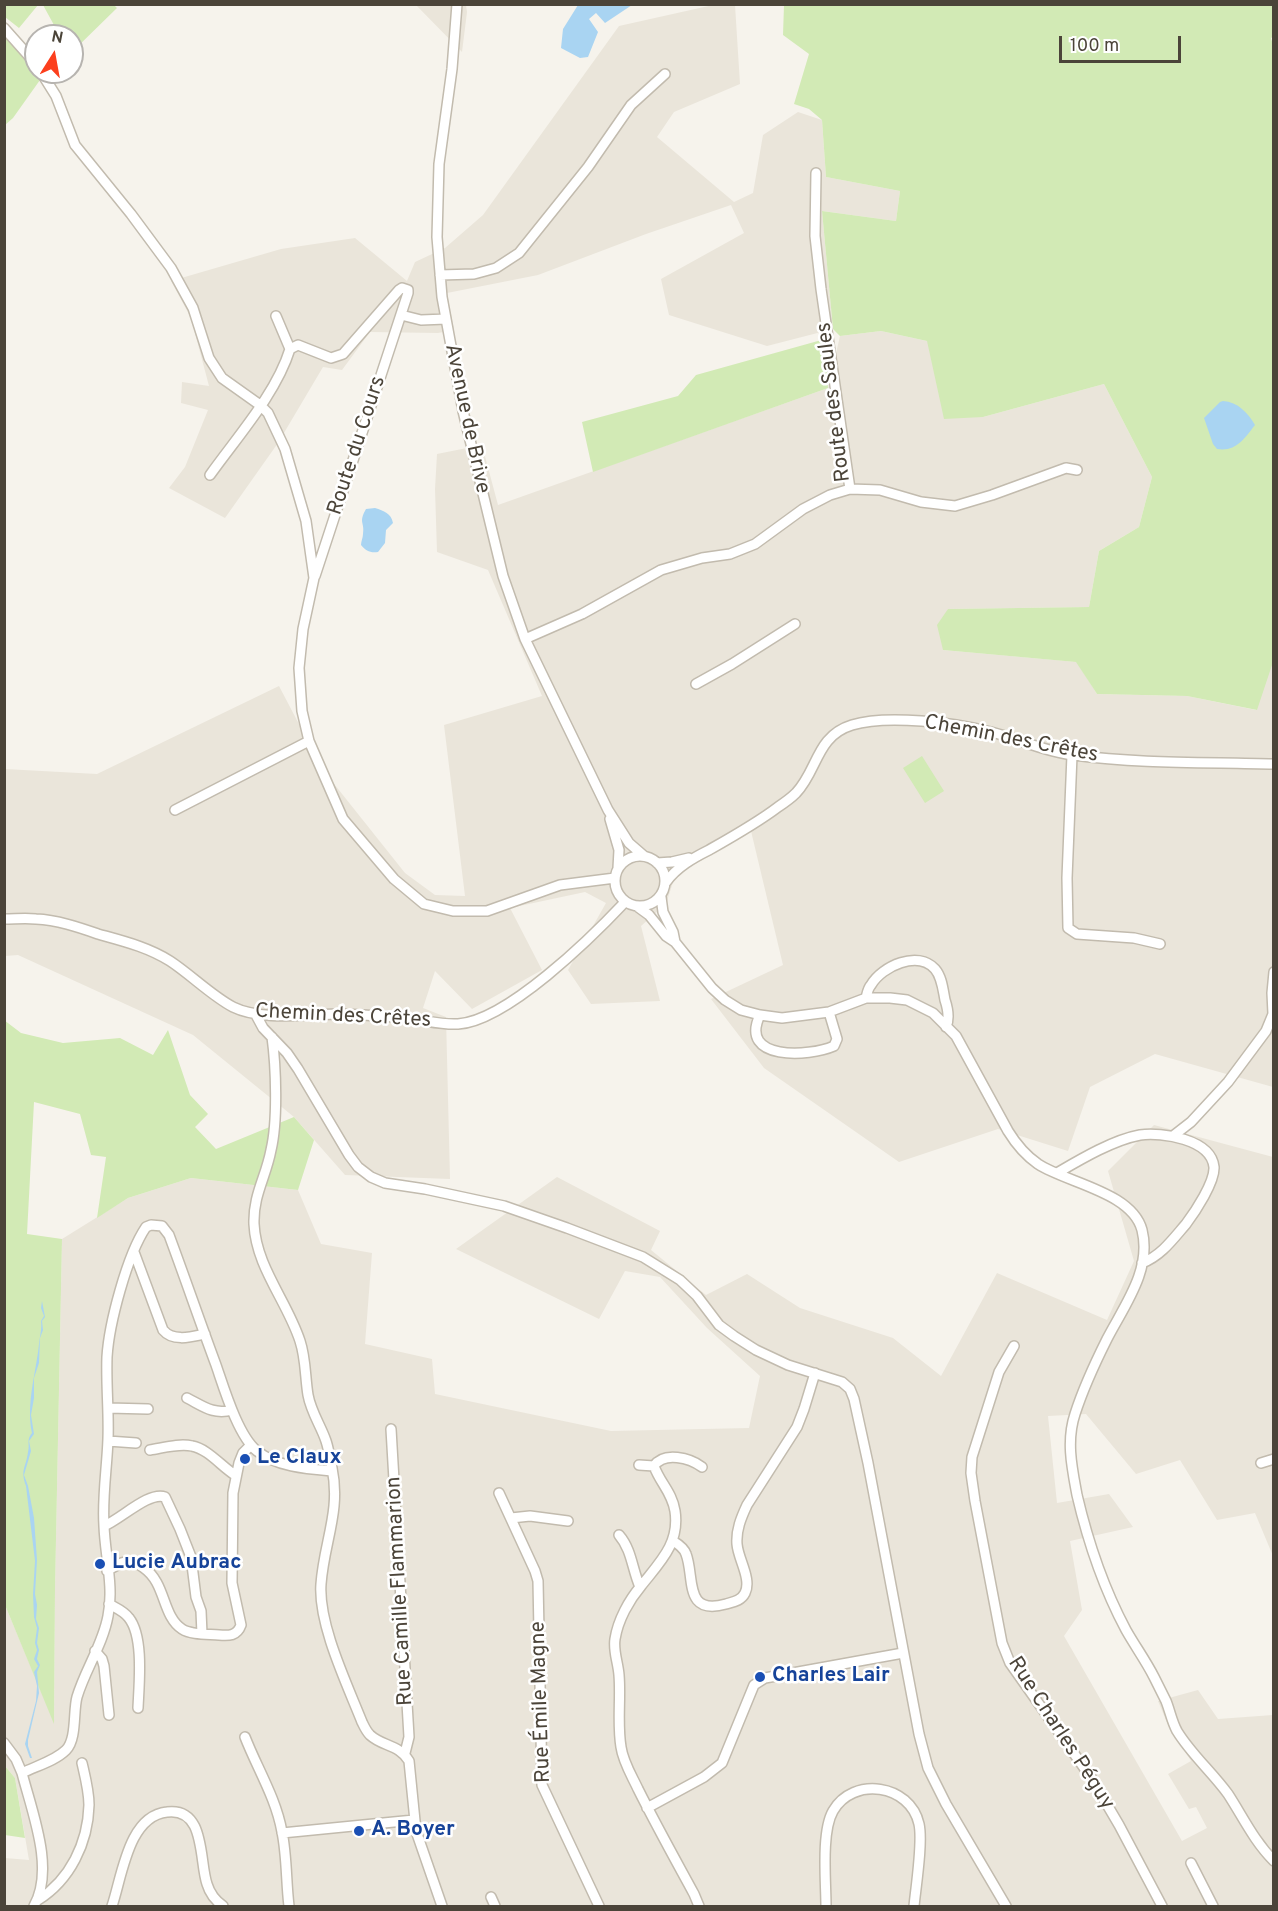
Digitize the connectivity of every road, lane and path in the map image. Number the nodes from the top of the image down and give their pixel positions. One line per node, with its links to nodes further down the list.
1 (457, 4): 7 (street, Avenue de Brive)
2 (4, 28): 3 (street)
3 (24, 50)
4 (665, 74): 7 (street)
5 (48, 84): 12 (street)
6 (816, 173): 15 (street, Route des Saules)
7 (440, 275): 10 (street, Avenue de Brive)
8 (401, 315): 10 (street); 11 (street, Route du Cours); 16 (street, Route du Cours)
9 (276, 316): 11 (street)
10 (446, 319): 18 (street, Avenue de Brive)
11 (290, 349): 12 (street)
12 (260, 405): 14 (street); 16 (street, Route du Cours)
13 (1077, 470): 15 (street)
14 (210, 475)
15 (850, 489): 18 (street, Route des Saules)
16 (314, 578): 20 (street, Route du Cours)
17 (795, 624): 19 (street)
18 (525, 639): 24 (street, Avenue de Brive)
19 (696, 684)
20 (309, 741): 23 (street); 29 (street, Route du Cours)
21 (1072, 755): 22 (street, Chemin des Crêtes); 26 (street, Chemin des Crêtes); 36 (street)
22 (1274, 764)
23 (176, 810)
24 (608, 810): 25 (street); 28 (street)
25 (644, 856): 27 (street); 28 (street)
26 (694, 857): 27 (street, Chemin des Crêtes); 30 (street, Chemin des Crêtes)
27 (657, 862): 30 (street)
28 (618, 868): 29 (street)
29 (615, 878): 32 (street)
30 (666, 882): 31 (street)
31 (661, 897): 33 (street); 35 (street)
32 (625, 902): 33 (street); 40 (street, Chemin des Crêtes)
33 (638, 907): 35 (street)
34 (4, 919): 40 (street, Chemin des Crêtes)
35 (675, 942): 41 (street)
36 (1160, 944)
37 (1274, 972): 44 (street)
38 (866, 998): 39 (street); 42 (street); 42 (street)
39 (829, 1012): 41 (street); 41 (street)
40 (256, 1015): 43 (street)
41 (760, 1015)
42 (946, 1027): 45 (street)
43 (272, 1037): 50 (street); 65 (street)
44 (1173, 1136): 45 (street); 47 (street)
45 (1057, 1173): 47 (street)
46 (134, 1252): 48 (street); 48 (street); 52 (street)
47 (1142, 1263): 89 (street)
48 (205, 1334): 54 (street)
49 (1014, 1346): 101 (street, Rue Charles Péguy)
50 (815, 1373): 72 (street); 78 (street)
51 (187, 1398): 54 (street)
52 (108, 1408): 53 (street); 56 (street)
53 (148, 1408)
54 (232, 1410): 58 (street)
55 (391, 1429): 83 (street, Rue Camille Flammarion)
56 (108, 1441): 57 (street); 70 (street)
57 (136, 1443)
58 (251, 1445): 65 (street); 66 (street)
59 (150, 1450): 66 (street)
60 (1274, 1459): 61 (street)
61 (1261, 1463)
62 (639, 1465): 63 (street)
63 (654, 1466): 64 (street); 72 (street)
64 (702, 1467)
65 (332, 1471): 83 (street)
66 (235, 1475): 76 (street)
67 (499, 1493): 68 (street, Rue Émile Magne)
68 (511, 1518): 69 (street); 96 (street, Rue Émile Magne)
69 (568, 1521)
70 (104, 1527): 73 (street); 76 (street)
71 (619, 1535): 74 (street)
72 (673, 1542): 74 (street)
73 (107, 1571): 75 (street); 76 (street)
74 (640, 1587): 86 (street)
75 (109, 1604): 77 (street); 79 (street)
76 (202, 1634)
77 (95, 1651): 80 (street); 85 (street)
78 (903, 1653): 86 (street); 100 (street)
79 (138, 1708)
80 (108, 1715)
81 (245, 1737): 88 (street)
82 (4, 1743): 85 (street)
83 (405, 1753): 87 (street, Rue Camille Flammarion)
84 (82, 1763): 91 (street)
85 (22, 1773): 91 (street)
86 (647, 1808): 97 (street)
87 (414, 1820): 88 (street); 95 (street, Rue Camille Flammarion)
88 (282, 1833): 94 (street)
89 (1274, 1861)
90 (1191, 1863): 102 (street)
91 (36, 1904)
92 (112, 1906): 93 (street)
93 (223, 1906)
94 (289, 1906)
95 (442, 1906)
96 (600, 1906)
97 (699, 1906)
98 (826, 1906): 99 (street)
99 (914, 1906)
100 (1006, 1906)
101 (1162, 1906)
102 (1213, 1906)

